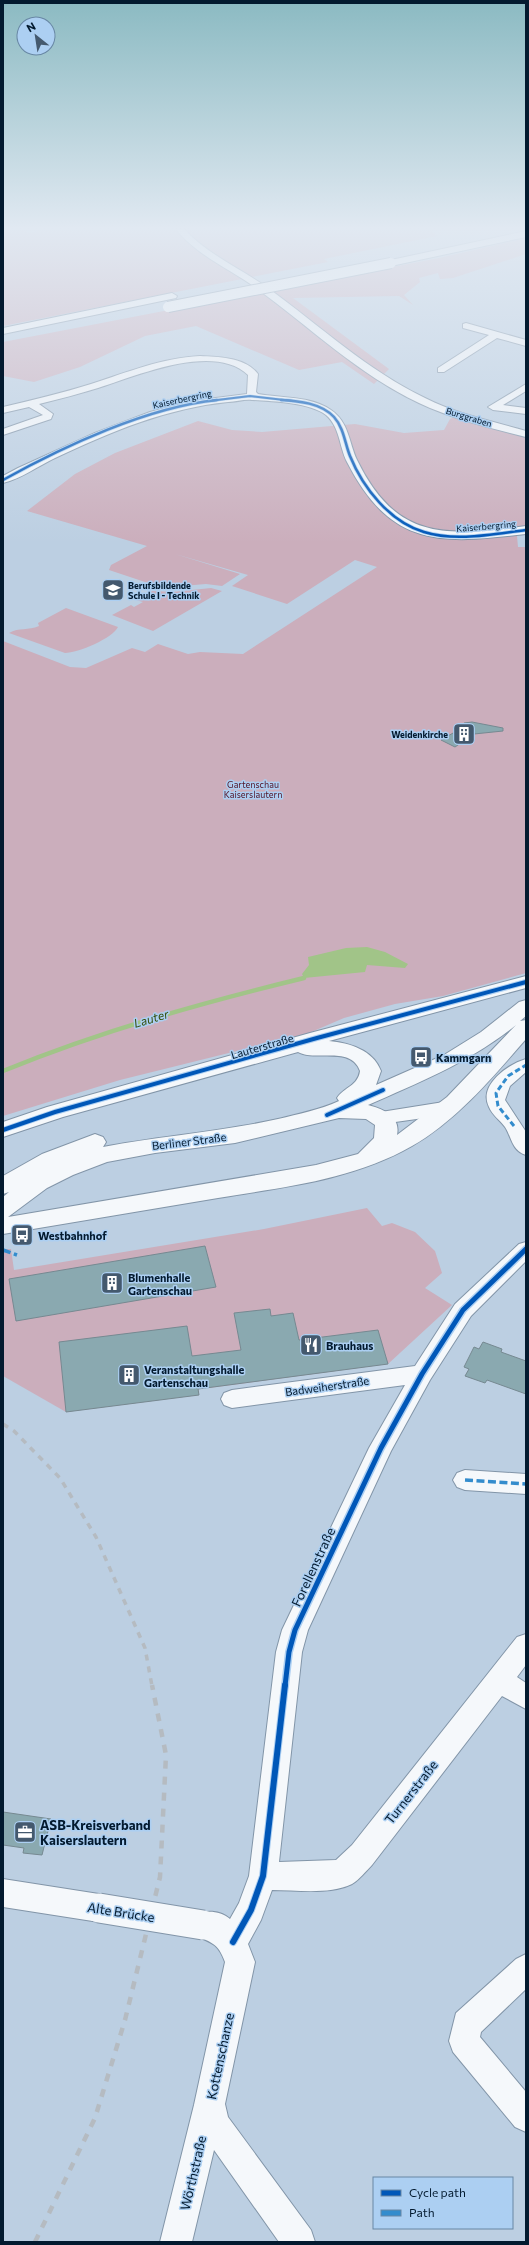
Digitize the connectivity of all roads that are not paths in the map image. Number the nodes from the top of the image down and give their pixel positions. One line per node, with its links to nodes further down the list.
1 (30, 334): 5 (main road, bridge)
2 (322, 334): 14 (street, Burggraben)
3 (488, 334): 4 (street)
4 (494, 336): 6 (street); 7 (street)
5 (3, 339)
6 (525, 342)
7 (441, 370)
8 (526, 387): 12 (street)
9 (254, 396): 10 (street); 15 (street, Kaiserbergring); 16 (street, Kaiserbergring)
10 (31, 404): 11 (street); 13 (street)
11 (3, 410)
12 (526, 411)
13 (3, 432)
14 (526, 434)
15 (3, 480)
16 (526, 530)
17 (526, 982): 20 (main road, Lauterstraße)
18 (526, 1006): 23 (main road, Berliner Straße)
19 (526, 1026): 22 (main road)
20 (287, 1048): 23 (main road); 25 (main road, Lauterstraße)
21 (526, 1065): 26 (street)
22 (450, 1107): 24 (street); 27 (main road)
23 (334, 1108): 24 (main road); 28 (main road, Berliner Straße)
24 (381, 1118): 27 (main road)
25 (3, 1130)
26 (526, 1148)
27 (366, 1158): 28 (main road)
28 (4, 1208)
29 (526, 1249): 30 (street, Forellenstraße)
30 (422, 1374): 31 (street, Badweiherstraße); 37 (street, Forellenstraße)
31 (232, 1399)
32 (465, 1480): 33 (street)
33 (526, 1484)
34 (526, 1645): 35 (street, Turnerstraße)
35 (498, 1679): 36 (street); 37 (street, Turnerstraße)
36 (526, 1697)
37 (263, 1876): 39 (street, Forellenstraße)
38 (3, 1893): 39 (street, Alte Brücke, bridge)
39 (233, 1942): 41 (street, Kottenschanze)
40 (526, 1969): 42 (street)
41 (209, 2104): 43 (street, Wörthstraße); 44 (street, Kottenschanze)
42 (526, 2116)
43 (176, 2242)
44 (299, 2242)

